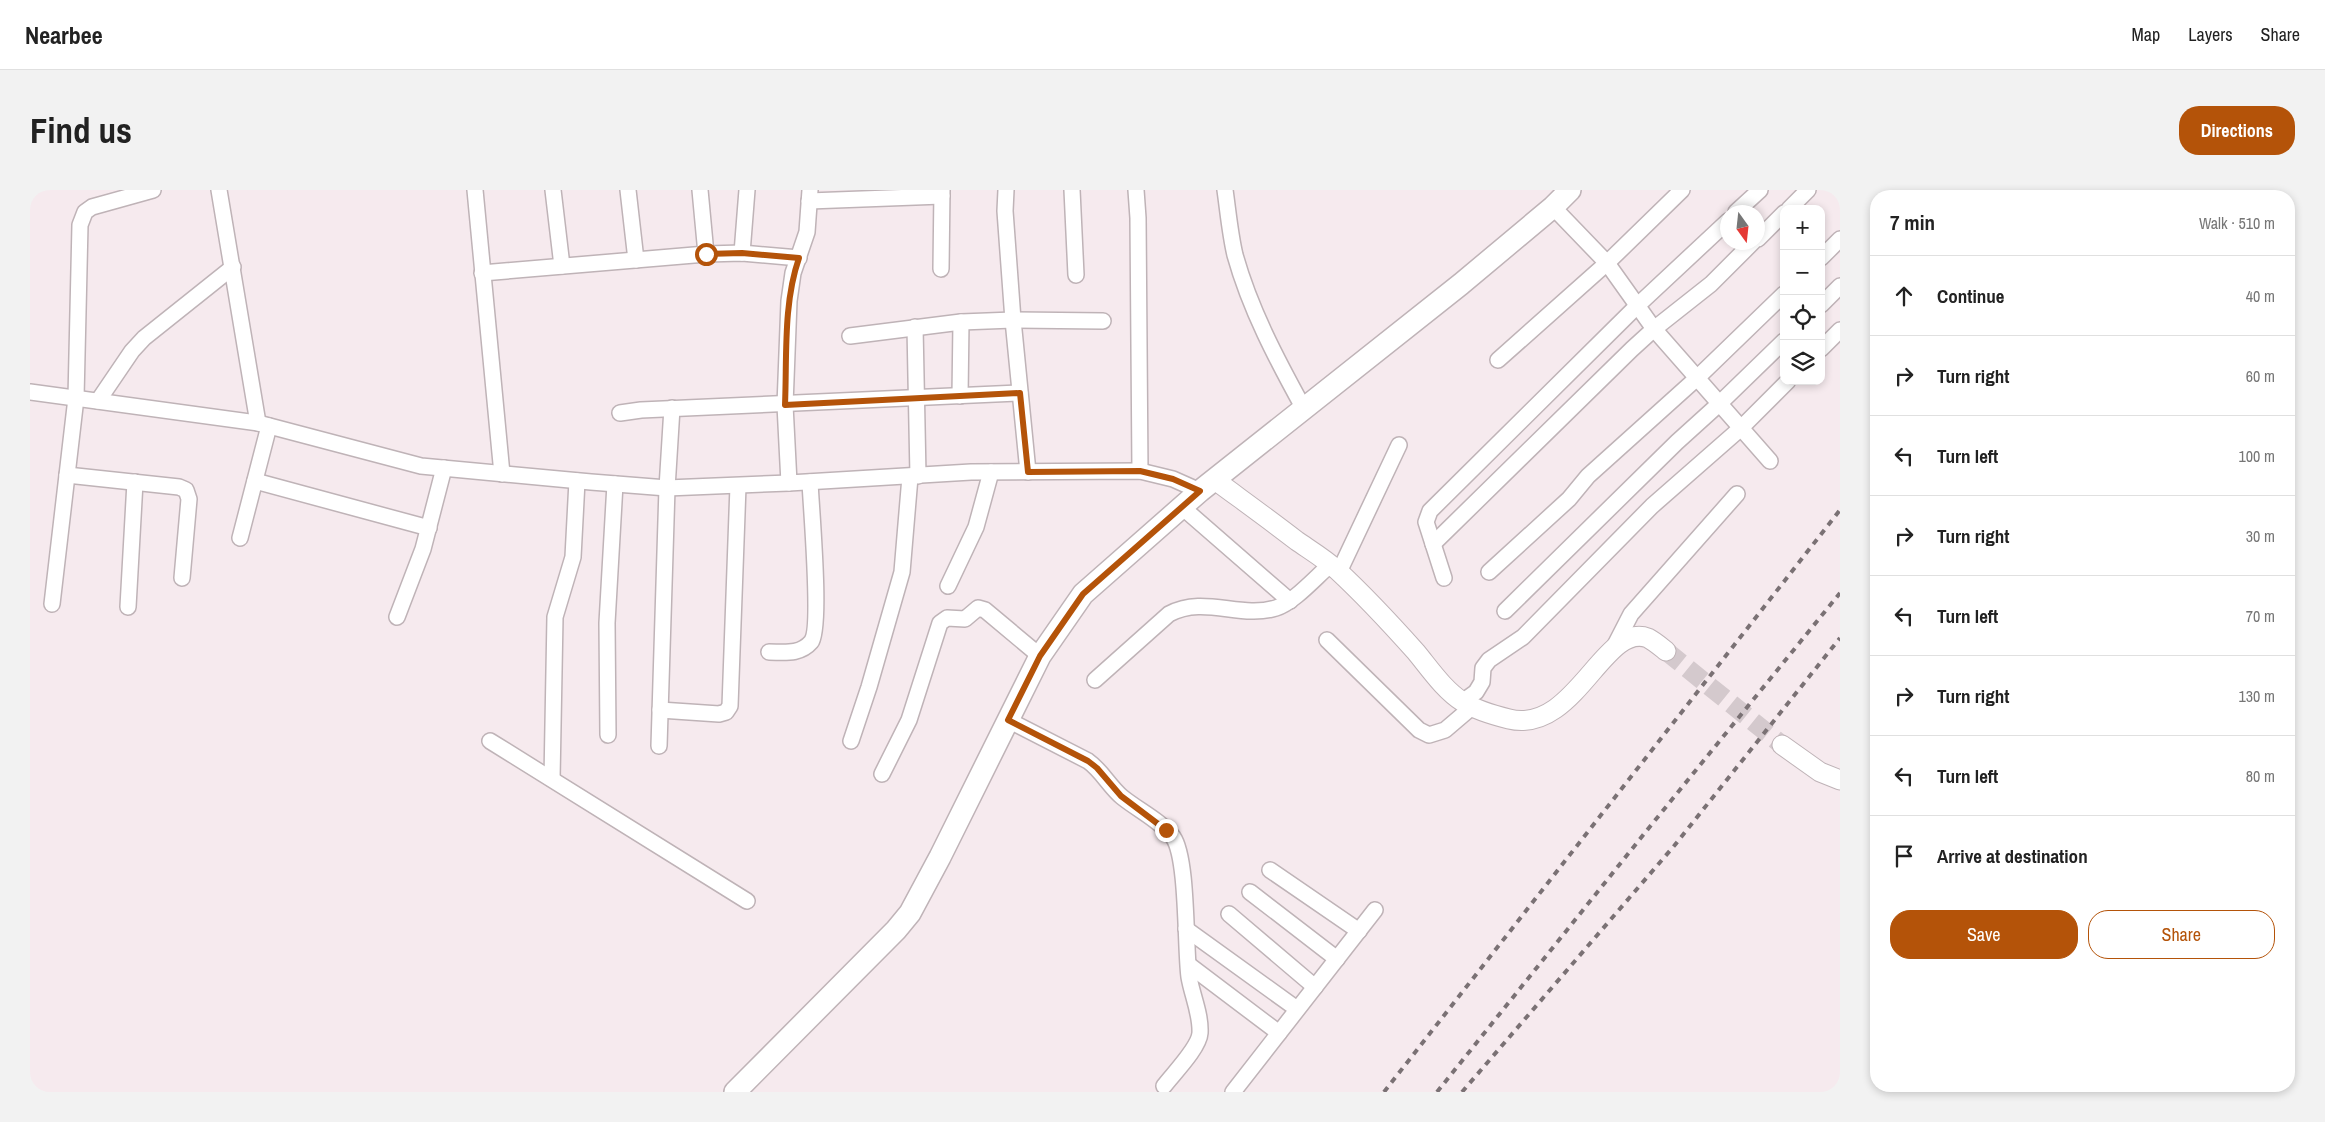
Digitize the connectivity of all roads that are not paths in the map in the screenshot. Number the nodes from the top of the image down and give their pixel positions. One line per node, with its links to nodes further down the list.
1 (153, 190): 56 (street)
2 (219, 190): 33 (street)
3 (474, 190): 35 (street)
4 (553, 190): 32 (street)
5 (628, 190): 30 (street)
6 (700, 190): 27 (street)
7 (747, 190): 26 (street)
8 (1006, 190): 41 (street)
9 (1072, 190): 36 (street)
10 (1136, 190): 69 (street)
11 (1225, 190): 62 (street)
12 (1570, 190): 20 (main road)
13 (1682, 190): 31 (street)
14 (1760, 190): 18 (street)
15 (1808, 190): 19 (street)
16 (942, 193): 17 (street); 34 (street)
17 (810, 196): 29 (street)
18 (1744, 205)
19 (1792, 205)
20 (1553, 207): 31 (street); 62 (main road)
21 (1780, 217): 23 (street)
22 (1720, 228): 40 (street)
23 (1765, 232)
24 (1840, 239): 28 (street)
25 (1746, 250): 45 (street)
26 (742, 253): 27 (street); 29 (street)
27 (706, 254): 30 (street)
28 (1825, 254)
29 (799, 258): 60 (street)
30 (636, 260): 32 (street)
31 (1607, 262): 40 (street); 50 (street)
32 (562, 266): 35 (street)
33 (233, 267): 58 (street); 64 (street)
34 (941, 269)
35 (482, 273): 72 (street)
36 (1076, 275)
37 (1840, 286): 39 (street)
38 (1783, 295): 51 (street)
39 (1825, 301)
40 (1638, 305): 45 (street); 88 (street)
41 (1013, 320): 42 (street); 43 (street); 54 (street)
42 (1103, 321)
43 (961, 322): 44 (street); 55 (street)
44 (915, 327): 47 (street); 57 (street)
45 (1654, 329): 51 (street); 88 (street)
46 (1840, 330): 49 (street)
47 (850, 336)
48 (1780, 345): 59 (street)
49 (1825, 345)
50 (1498, 360)
51 (1696, 378): 59 (street); 90 (street)
52 (1784, 385): 65 (street)
53 (30, 392): 56 (street)
54 (1020, 393): 55 (street); 71 (street)
55 (960, 396): 57 (street)
56 (76, 398): 58 (street); 73 (street)
57 (916, 398): 60 (street); 74 (street)
58 (98, 401): 64 (street)
59 (1719, 404): 65 (street); 97 (street)
60 (785, 405): 61 (street); 79 (street)
61 (672, 408): 63 (street); 83 (street)
62 (1304, 409): 81 (main road)
63 (620, 414)
64 (264, 424): 68 (street); 75 (street)
65 (1741, 428): 67 (street); 105 (street)
66 (1399, 445): 89 (street)
67 (1770, 461)
68 (444, 468): 72 (street); 86 (street)
69 (1140, 471): 71 (street); 81 (street)
70 (991, 472): 71 (street); 74 (street); 93 (street)
71 (1028, 472)
72 (502, 474): 76 (street)
73 (67, 475): 77 (street); 95 (street)
74 (914, 476): 78 (street); 110 (street)
75 (255, 481): 86 (street); 87 (street)
76 (577, 481): 80 (street); 114 (street)
77 (135, 482): 91 (street); 96 (street)
78 (810, 482): 79 (street); 102 (street)
79 (788, 483): 82 (street)
80 (615, 484): 83 (street); 108 (street)
81 (1207, 485): 85 (main road); 89 (street)
82 (738, 486): 83 (street); 106 (street)
83 (667, 488): 106 (street)
84 (1737, 494): 100 (street)
85 (1182, 507): 94 (street); 103 (main road)
86 (429, 528): 98 (street)
87 (240, 538)
88 (1432, 544): 92 (street)
89 (1335, 568): 94 (street); 105 (street)
90 (1489, 572)
91 (182, 578)
92 (1444, 578)
93 (948, 586)
94 (1290, 601): 104 (street)
95 (52, 604)
96 (128, 607)
97 (1505, 611)
98 (397, 617)
99 (1327, 640): 105 (street)
100 (1614, 647): 101 (street); 105 (street)
101 (1666, 651)
102 (769, 652)
103 (1040, 656): 107 (main road); 113 (street)
104 (1096, 680)
105 (1472, 706)
106 (660, 710): 112 (street)
107 (1008, 720): 121 (street); 129 (main road)
108 (608, 736)
109 (490, 741): 114 (street)
110 (850, 741)
111 (1782, 745): 115 (street)
112 (659, 746)
113 (882, 774)
114 (552, 780): 118 (street)
115 (1840, 780)
116 (1270, 870): 122 (street)
117 (1250, 892): 123 (street)
118 (747, 901)
119 (1375, 910): 122 (street)
120 (1229, 914): 125 (street)
121 (1186, 929): 124 (street); 126 (street)
122 (1359, 931): 123 (street)
123 (1337, 959): 125 (street)
124 (1189, 965): 127 (street); 128 (street)
125 (1315, 987): 126 (street)
126 (1297, 1009): 127 (street)
127 (1279, 1033): 130 (street)
128 (1164, 1086)
129 (735, 1092)
130 (1232, 1092)

